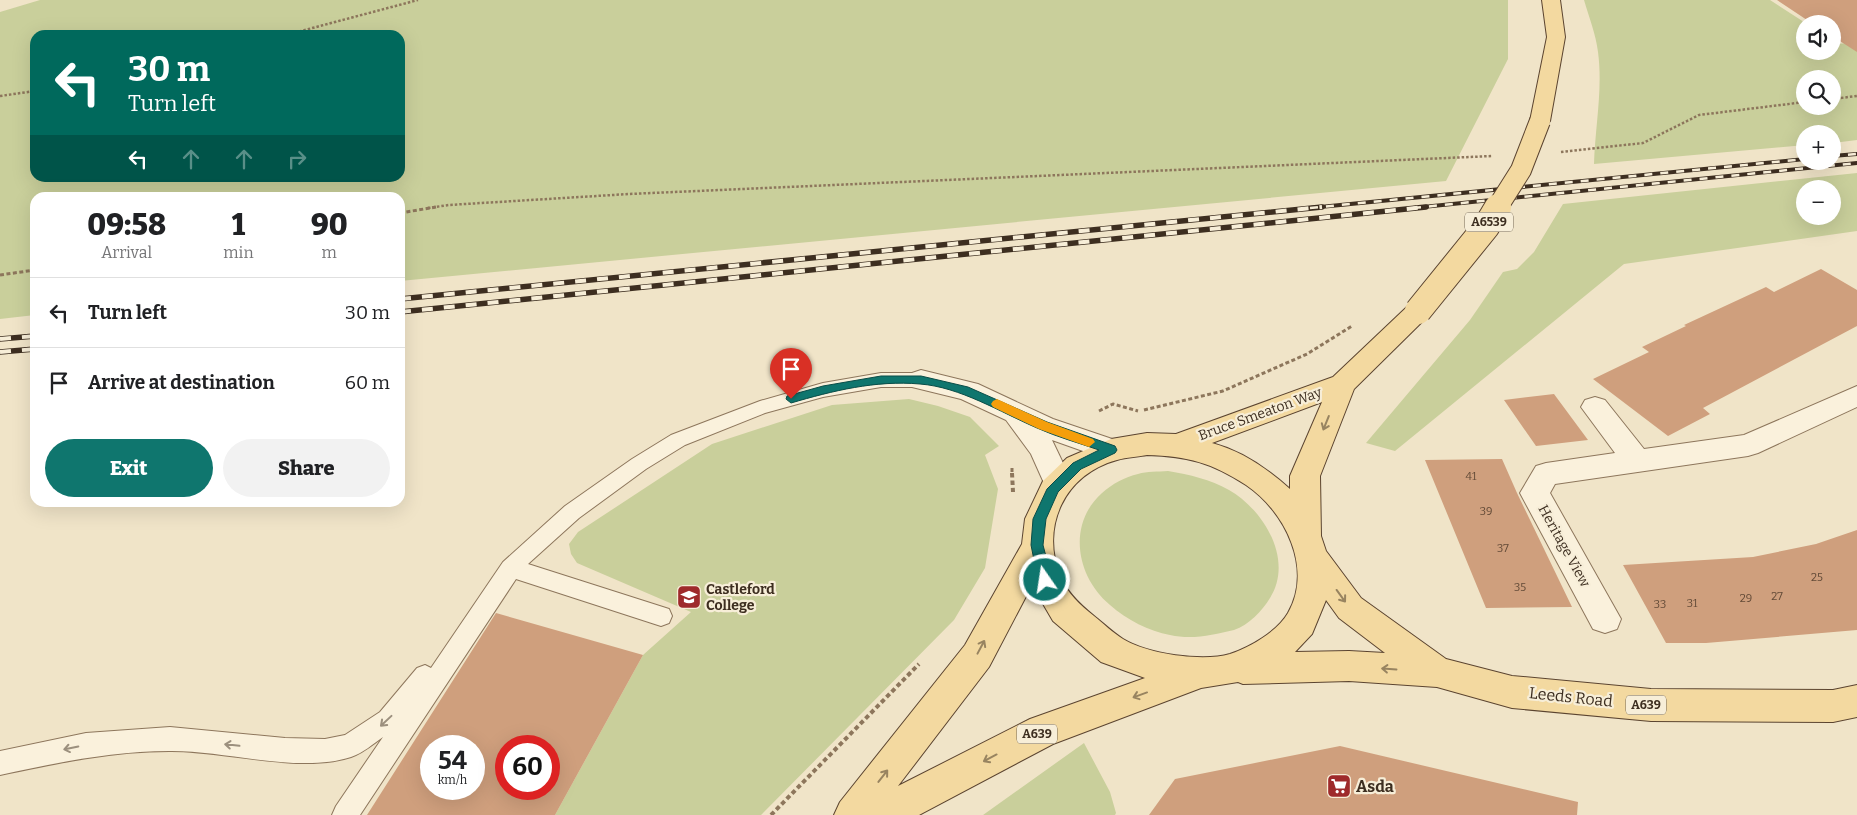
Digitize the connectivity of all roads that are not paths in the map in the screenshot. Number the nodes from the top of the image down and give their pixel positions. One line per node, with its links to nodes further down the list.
1 (1550, 0): 3 (main road, Bruce Smeaton Way / A6539, bridge)
2 (921, 380): 6 (street); 13 (lane)
3 (1343, 384): 7 (main road, Bruce Smeaton Way / A6539); 12 (main road, Bruce Smeaton Way / A6539, one-way to 12)
4 (1857, 396): 9 (street, Heritage View)
5 (1595, 407): 9 (street)
6 (1013, 411): 8 (street); 10 (street)
7 (1177, 445): 8 (main road, Leeds Road / A639); 12 (main road, Leeds Road / A639)
8 (1111, 450): 10 (main road, Leeds Road / A639)
9 (1636, 460): 16 (street, Heritage View)
10 (1058, 484): 11 (main road, Leeds Road / A639)
11 (1037, 545): 17 (main road, Leeds Road / A639); 22 (main road, A639, one-way to 11)
12 (1309, 547): 17 (main road, Leeds Road / A639); 18 (main road, Leeds Road / A639, one-way to 18)
13 (511, 568): 14 (lane); 15 (lane)
14 (486, 605): 20 (lane, one-way to 20); 21 (lane)
15 (661, 616)
16 (1605, 619)
17 (1217, 671): 18 (main road, Leeds Road / A639, one-way to 17); 23 (main road, A639, one-way to 23)
18 (1437, 672): 19 (main road, Leeds Road / A639)
19 (1857, 700)
20 (0, 763)
21 (344, 815)
22 (853, 815)
23 (881, 815)

